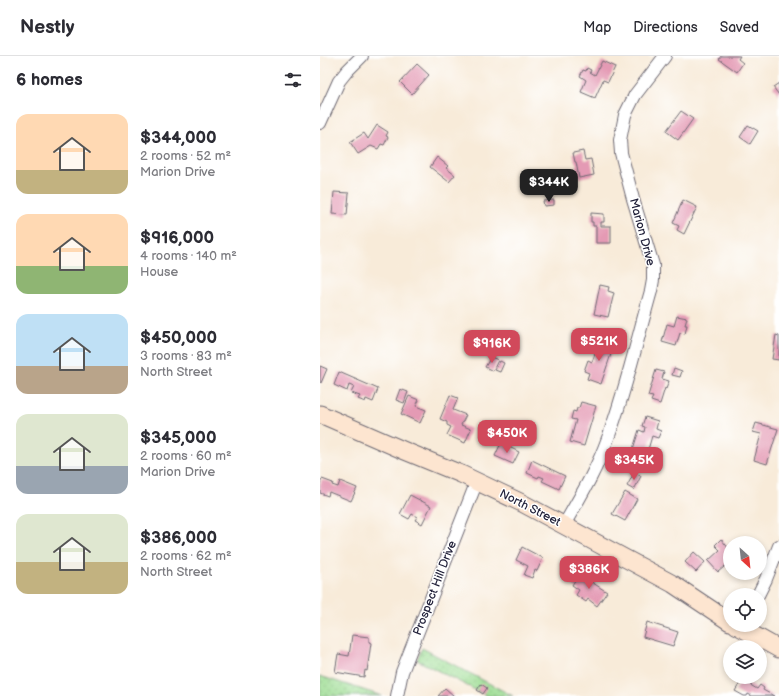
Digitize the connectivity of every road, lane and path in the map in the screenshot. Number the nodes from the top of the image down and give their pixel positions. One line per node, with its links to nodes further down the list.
1 (362, 56): 3 (street)
2 (665, 56): 6 (street, Marion Drive)
3 (320, 123)
4 (320, 414): 5 (main road, North Street)
5 (477, 481): 6 (main road, North Street); 12 (street, Prospect Hill Drive)
6 (564, 525): 9 (main road, North Street)
7 (779, 546): 8 (street)
8 (762, 588)
9 (723, 616)
10 (750, 632): 11 (main road, North Street)
11 (779, 649)
12 (397, 696)

